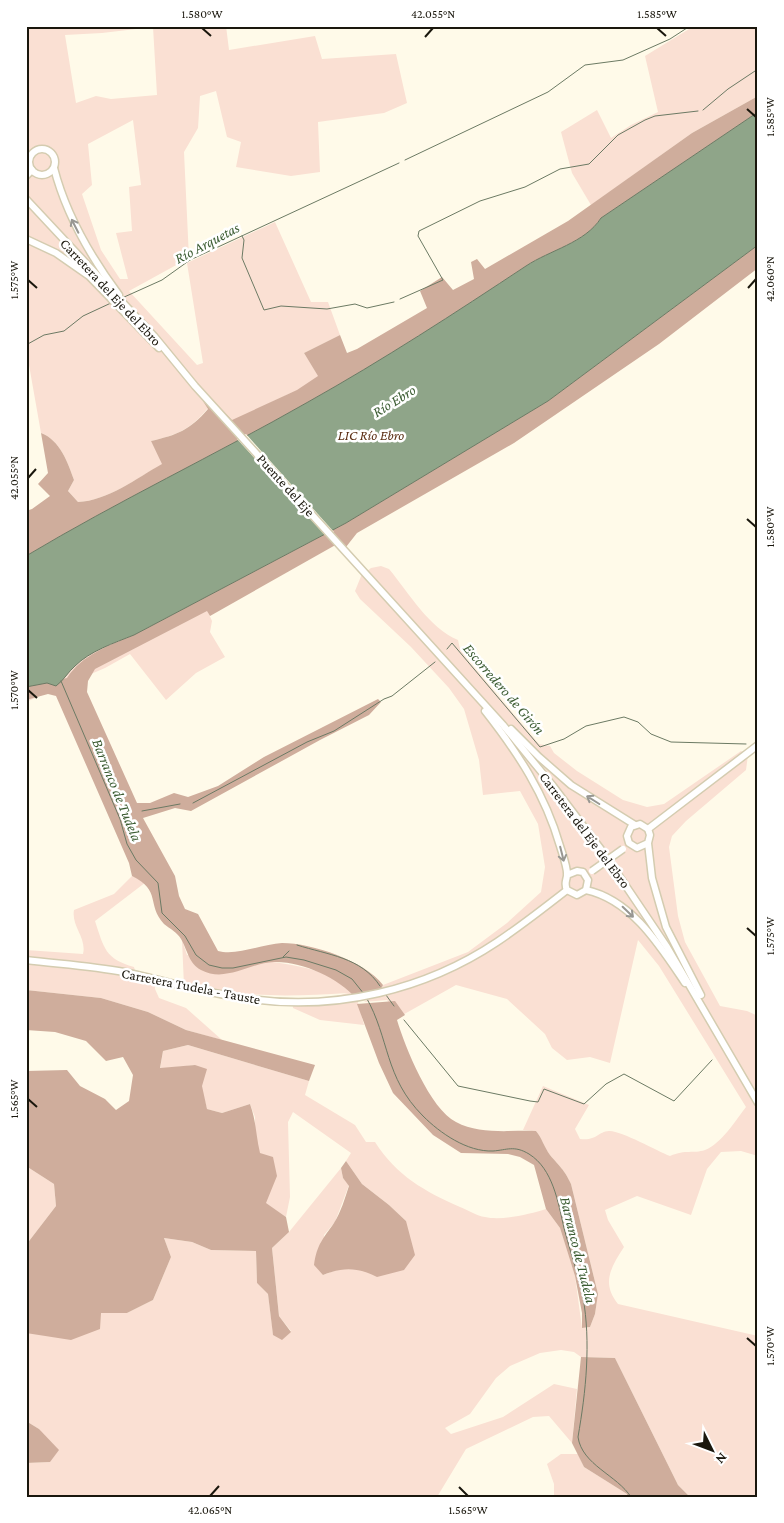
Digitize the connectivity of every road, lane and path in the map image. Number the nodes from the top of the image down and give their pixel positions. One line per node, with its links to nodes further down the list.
1 (29, 154): 2 (main road); 3 (main road)
2 (54, 168): 3 (main road); 6 (main road, one-way to 2)
3 (29, 173)
4 (26, 198): 6 (main road, Carretera del Eje del Ebro)
5 (26, 238): 7 (main road)
6 (154, 336): 7 (main road, Carretera del Eje del Ebro)
7 (174, 361): 8 (main road, Carretera del Eje del Ebro)
8 (195, 386): 9 (main road, Puente del Eje)
9 (376, 584): 10 (main road, Carretera del Eje del Ebro)
10 (430, 645): 11 (main road, Carretera del Eje del Ebro); 13 (main road, one-way to 10)
11 (460, 677): 18 (main road, one-way to 18); 22 (main road, Carretera del Eje del Ebro)
12 (758, 745): 14 (main road)
13 (635, 825): 14 (main road); 15 (main road)
14 (648, 829): 16 (main road)
15 (629, 843): 16 (main road); 17 (main road, bridge)
16 (648, 843): 22 (main road)
17 (589, 873): 18 (main road); 20 (main road)
18 (567, 875): 19 (main road)
19 (567, 890): 20 (main road); 21 (main road, Carretera Tudela - Tauste)
20 (586, 890): 23 (main road, one-way to 23)
21 (26, 960)
22 (716, 1029): 23 (main road, Carretera del Eje del Ebro)
23 (738, 1069): 24 (main road, Carretera del Eje del Ebro)
24 (758, 1103)

